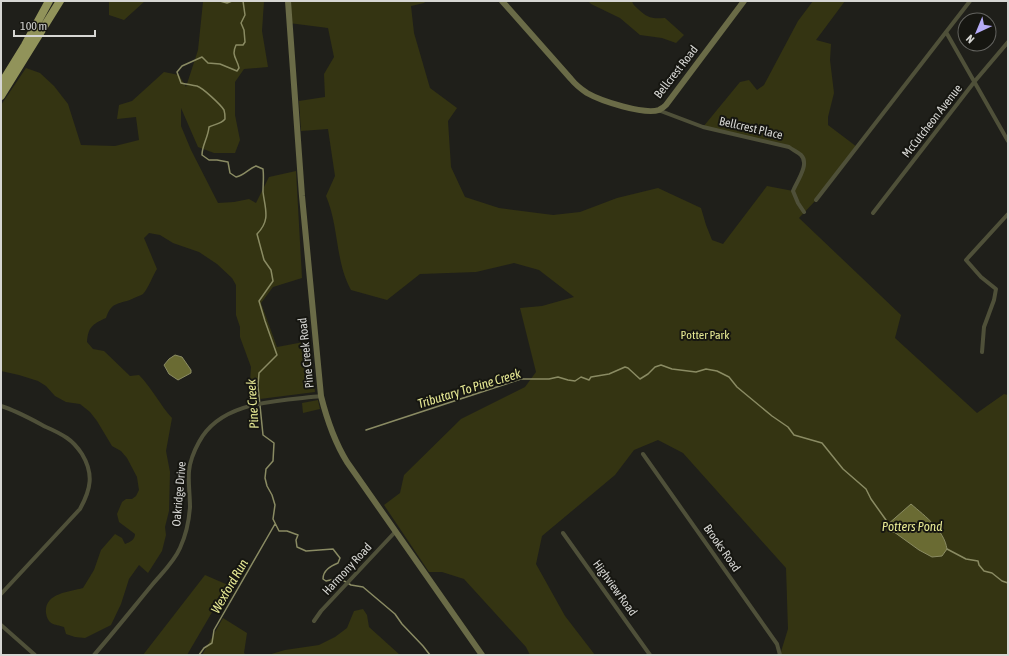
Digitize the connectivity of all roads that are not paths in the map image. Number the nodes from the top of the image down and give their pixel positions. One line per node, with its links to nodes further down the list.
1 (49, 1): 10 (highway)
2 (60, 1): 11 (highway)
3 (288, 1): 19 (street, Pine Creek Road)
4 (502, 1): 12 (street, Bellcrest Road)
5 (744, 1): 12 (street, Bellcrest Road)
6 (970, 1): 7 (street)
7 (946, 32): 9 (street); 14 (street)
8 (1008, 42): 9 (street, McCutcheon Avenue)
9 (975, 81): 13 (street); 16 (street, McCutcheon Avenue)
10 (1, 84)
11 (1, 96)
12 (658, 110): 15 (street, Bellcrest Place)
13 (1008, 141)
14 (816, 200)
15 (804, 212)
16 (873, 213)
17 (1008, 214): 18 (street)
18 (982, 352)
19 (321, 396): 22 (street, Pine Creek Road); 28 (street, Oakridge Drive)
20 (1, 406): 24 (street)
21 (643, 454): 31 (street, Brooks Road)
22 (396, 531): 25 (street, Harmony Road); 29 (street, Pine Creek Road)
23 (562, 533): 30 (street, Highview Road)
24 (1, 594)
25 (314, 620)
26 (1, 625): 27 (street)
27 (34, 655)
28 (94, 655)
29 (482, 655)
30 (650, 655)
31 (780, 655)

